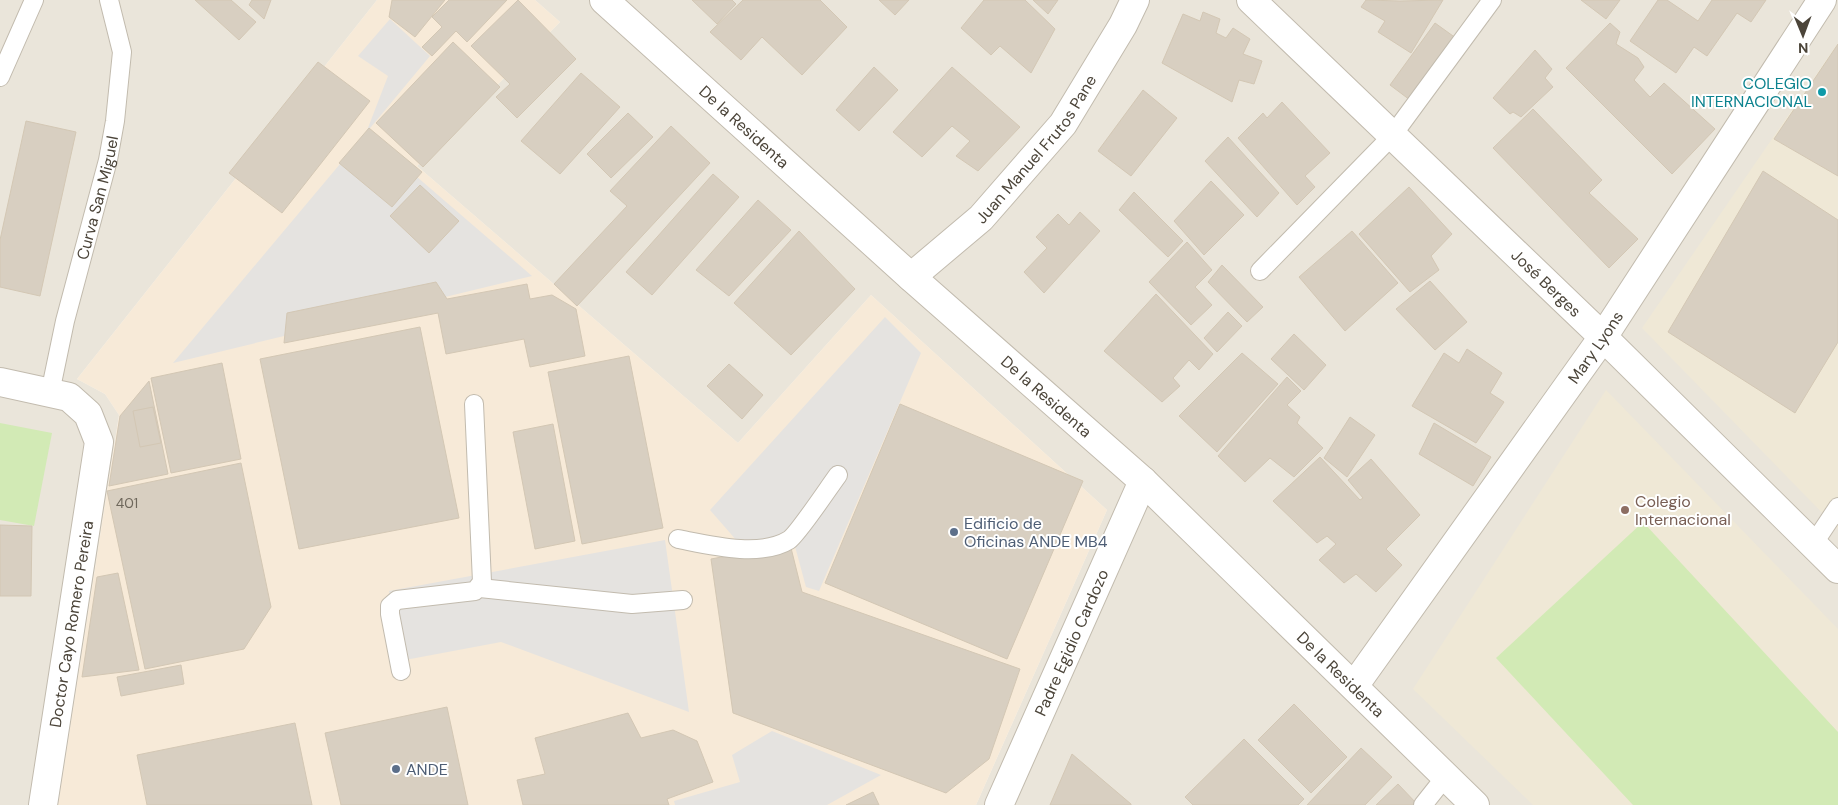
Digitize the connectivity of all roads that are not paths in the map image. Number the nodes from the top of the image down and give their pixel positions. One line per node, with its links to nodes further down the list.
1 (34, 0): 8 (lane)
2 (109, 0): 14 (lane, Curva San Miguel)
3 (604, 0): 11 (street, De la Residenta)
4 (1135, 0): 11 (street, Juan Manuel Frutos Pane)
5 (1251, 0): 9 (street, José Berges)
6 (1492, 0): 9 (lane)
7 (1822, 0): 12 (street, Mary Lyons)
8 (0, 77)
9 (1392, 136): 10 (lane); 12 (street, José Berges)
10 (1260, 271)
11 (911, 277): 17 (street, De la Residenta)
12 (1603, 337): 20 (street, José Berges); 25 (street, Mary Lyons)
13 (0, 382): 14 (street)
14 (50, 393): 27 (street, Doctor Cayo Romero Pereira)
15 (474, 404): 22 (lane)
16 (838, 475): 19 (lane)
17 (1142, 481): 25 (street, De la Residenta); 28 (street, Padre Egidio Cardozo)
18 (1838, 507): 20 (lane)
19 (678, 539)
20 (1814, 542): 21 (street, José Berges)
21 (1838, 569)
22 (480, 588): 23 (lane); 24 (lane)
23 (683, 600)
24 (401, 671)
25 (1354, 686): 26 (street, De la Residenta)
26 (1446, 776): 29 (lane); 30 (street, De la Residenta)
27 (43, 805)
28 (999, 805)
29 (1423, 805)
30 (1476, 805)

